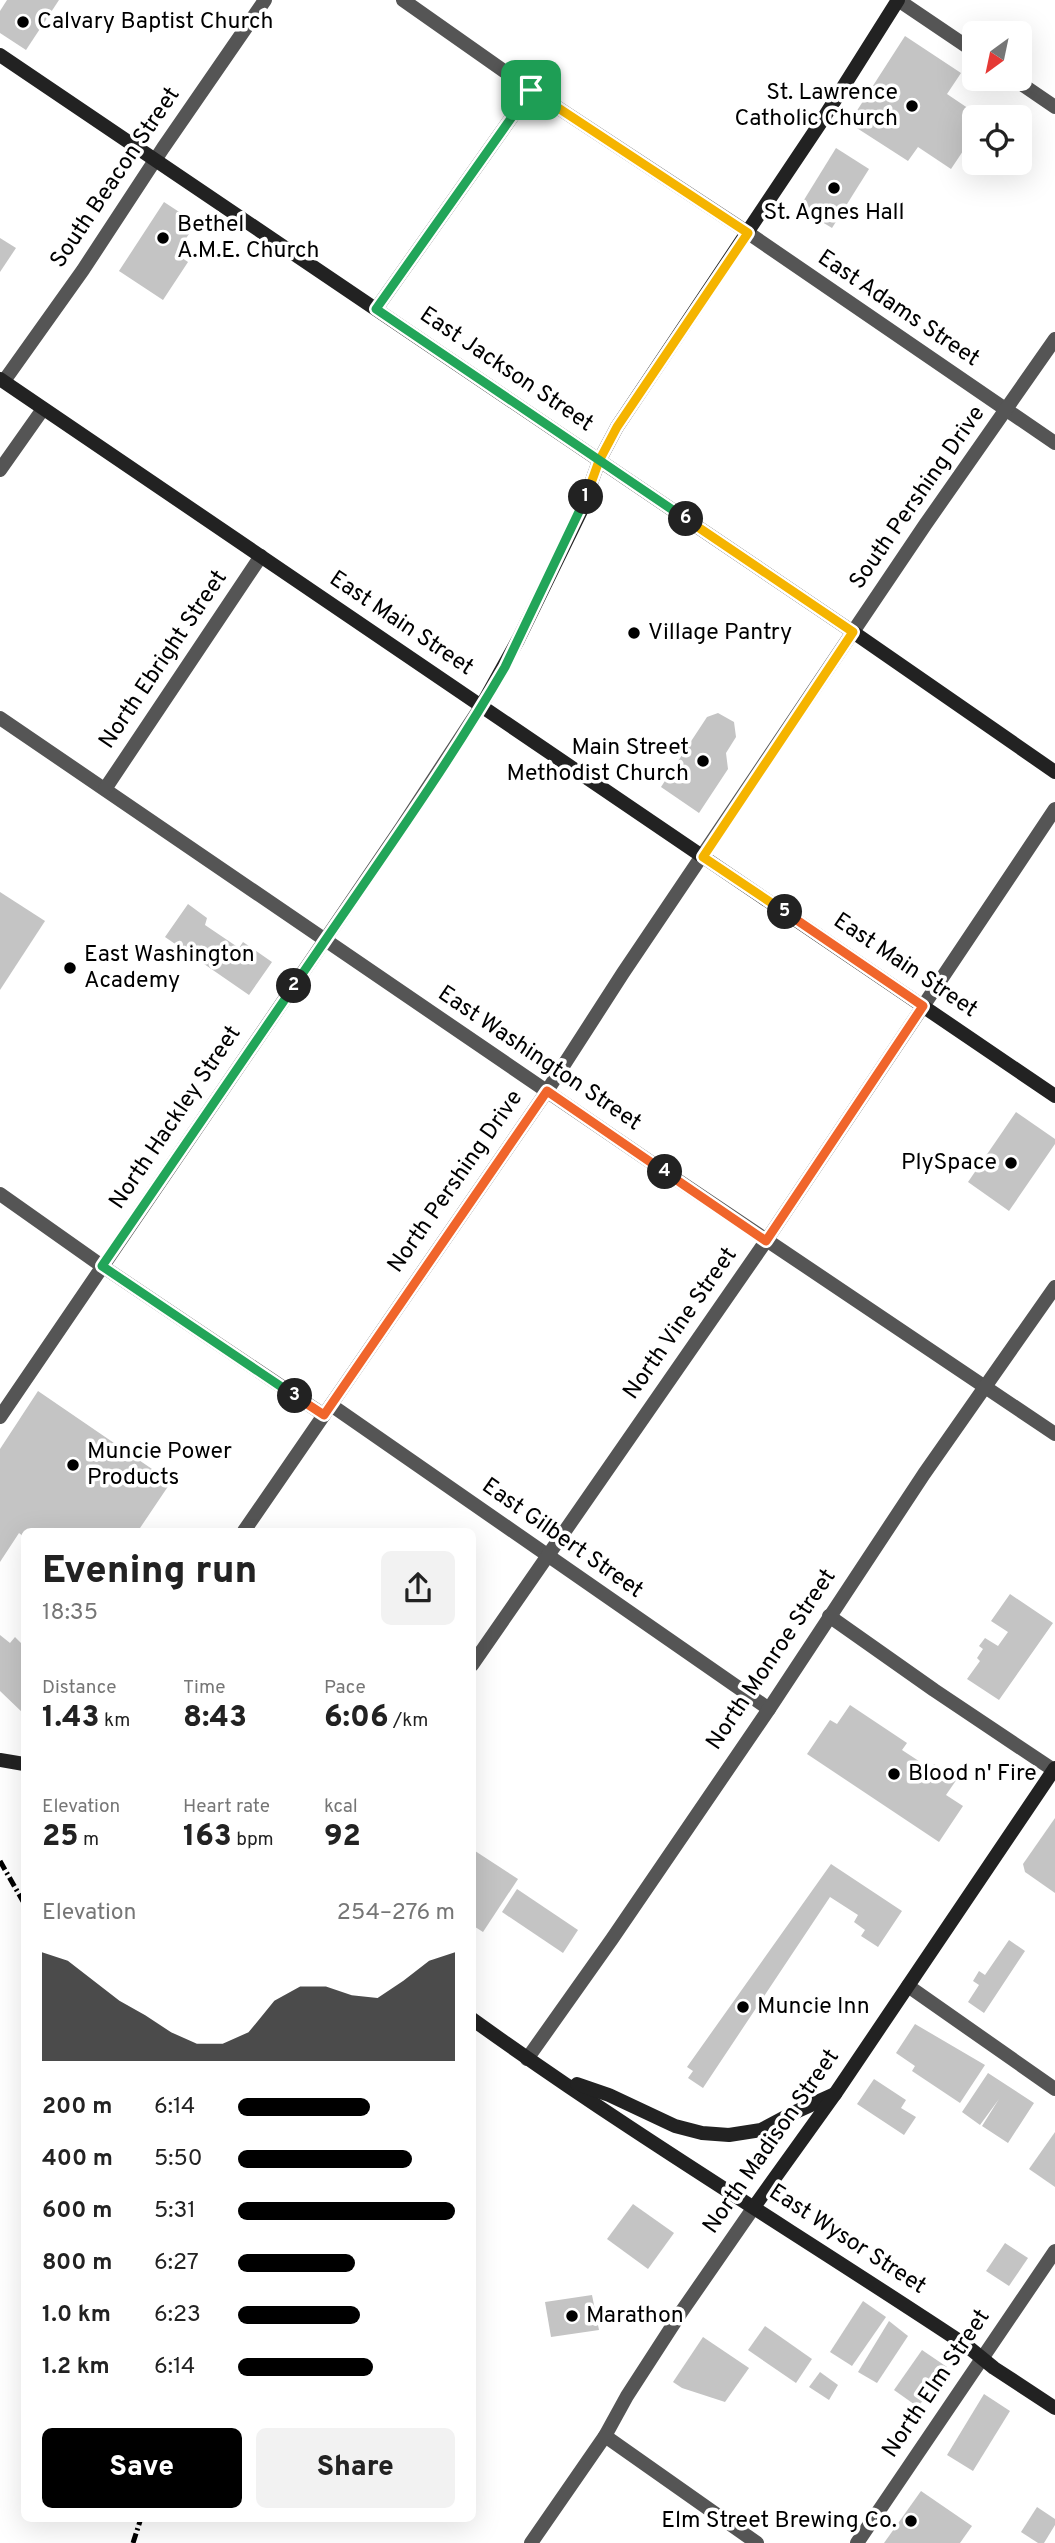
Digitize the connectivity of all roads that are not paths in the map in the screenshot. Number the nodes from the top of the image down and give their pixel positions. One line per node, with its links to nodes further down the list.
1 (265, 0): 9 (street, South Beacon Street)
2 (403, 0): 6 (street, East Adams Street)
3 (898, 0): 4 (street); 10 (main road)
4 (962, 43)
5 (0, 55): 9 (main road, East Jackson Street)
6 (531, 90): 10 (street, East Adams Street); 11 (street)
7 (1032, 91): 8 (street)
8 (1055, 107)
9 (155, 159): 11 (main road, East Jackson Street); 13 (street, South Beacon Street)
10 (748, 233): 15 (street, East Adams Street); 17 (main road)
11 (376, 309): 17 (main road, East Jackson Street)
12 (1055, 339): 15 (street, South Pershing Drive)
13 (2, 380): 14 (main road, East Main Street)
14 (43, 409): 18 (street); 19 (main road, East Main Street)
15 (1007, 410): 16 (street, East Adams Street); 20 (street, South Pershing Drive)
16 (1055, 443)
17 (599, 461): 20 (main road, East Jackson Street); 21 (main road)
18 (0, 470)
19 (261, 556): 21 (main road, East Main Street); 24 (street, North Ebright Street)
20 (853, 632): 23 (main road, East Jackson Street); 26 (street, South Pershing Drive)
21 (482, 705): 26 (main road, East Main Street); 27 (street, North Hackley Street)
22 (0, 718): 24 (street, East Washington Street)
23 (1055, 772)
24 (105, 789): 27 (street, East Washington Street)
25 (1055, 809): 28 (street, North Vine Street)
26 (703, 857): 28 (main road, East Main Street); 29 (street, North Pershing Drive)
27 (325, 940): 29 (street, East Washington Street); 33 (street, North Hackley Street)
28 (923, 1006): 30 (main road, East Main Street); 32 (street, North Vine Street)
29 (547, 1091): 32 (street, East Washington Street); 36 (street, North Pershing Drive)
30 (1055, 1096)
31 (0, 1194): 33 (street, East Gilbert Street)
32 (766, 1241): 35 (street, East Washington Street); 40 (street, North Vine Street)
33 (102, 1266): 36 (street, East Gilbert Street); 37 (street, North Hackley Street)
34 (1055, 1287): 35 (street, North Monroe Street)
35 (984, 1386): 38 (street, East Washington Street); 41 (street, North Monroe Street)
36 (327, 1410): 39 (street, North Pershing Drive); 40 (street, East Gilbert Street)
37 (0, 1417)
38 (1055, 1434)
39 (246, 1528)
40 (547, 1557): 42 (street, North Vine Street); 43 (street, East Gilbert Street)
41 (829, 1616): 43 (street, North Monroe Street); 46 (street)
42 (476, 1659)
43 (769, 1709): 49 (street, North Monroe Street)
44 (0, 1760): 45 (main road)
45 (21, 1764)
46 (1054, 1770): 47 (main road, North Madison Street)
47 (908, 1986): 51 (street); 52 (main road, North Madison Street)
48 (476, 2022): 49 (main road, East Wysor Street)
49 (527, 2059): 50 (main road, East Wysor Street)
50 (562, 2080): 52 (main road); 53 (main road, East Wysor Street)
51 (1055, 2089)
52 (835, 2094): 53 (main road, North Madison Street)
53 (754, 2207): 55 (main road, East Wysor Street); 57 (street, North Madison Street)
54 (1055, 2251): 55 (street, North Elm Street)
55 (982, 2358): 56 (main road, East Wysor Street); 60 (street, North Elm Street)
56 (1055, 2408)
57 (605, 2436): 58 (street, North Madison Street); 59 (street)
58 (531, 2543)
59 (757, 2543)
60 (858, 2543)

